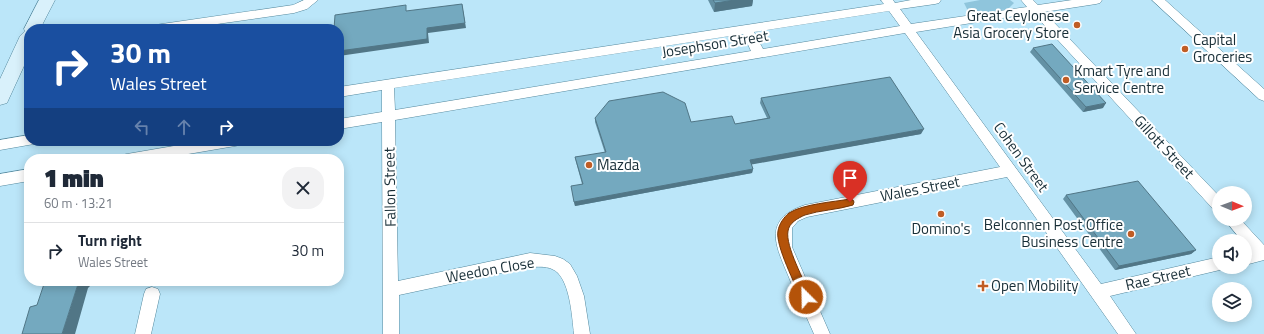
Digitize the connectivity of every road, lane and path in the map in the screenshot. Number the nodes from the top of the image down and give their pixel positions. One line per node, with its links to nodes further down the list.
1 (47, 0): 8 (street)
2 (312, 0): 9 (street)
3 (935, 0): 6 (street, Josephson Street)
4 (1096, 0): 7 (street, Josephson Street)
5 (1158, 0): 16 (street)
6 (889, 3): 10 (street, Josephson Street); 11 (street, Cohen Street)
7 (1031, 5): 11 (street, Josephson Street); 27 (street, Gillott Street)
8 (35, 24)
9 (192, 24)
10 (746, 29): 13 (street); 14 (street, Josephson Street)
11 (907, 29): 13 (street, Josephson Street); 24 (street, Cohen Street)
12 (24, 49): 17 (street)
13 (759, 54): 18 (street, Josephson Street)
14 (388, 85): 15 (street, Josephson Street); 18 (street, Fallon Street)
15 (344, 91)
16 (1264, 96)
17 (0, 98)
18 (389, 115): 19 (street, Josephson Street); 32 (street, Fallon Street)
19 (344, 123)
20 (24, 141): 21 (street)
21 (0, 145)
22 (205, 146): 23 (street)
23 (157, 154)
24 (1010, 171): 33 (street, Cohen Street); 38 (street, Wales Street)
25 (24, 176): 26 (street)
26 (0, 180)
27 (1212, 199)
28 (1238, 226): 29 (street)
29 (1264, 254): 30 (street)
30 (1252, 257)
31 (1212, 266): 33 (street, Rae Street)
32 (390, 290): 36 (street); 37 (street, Weedon Close)
33 (1097, 292): 39 (street, Cohen Street)
34 (152, 294): 35 (street)
35 (142, 334)
36 (391, 334)
37 (582, 334)
38 (822, 334)
39 (1128, 334)

